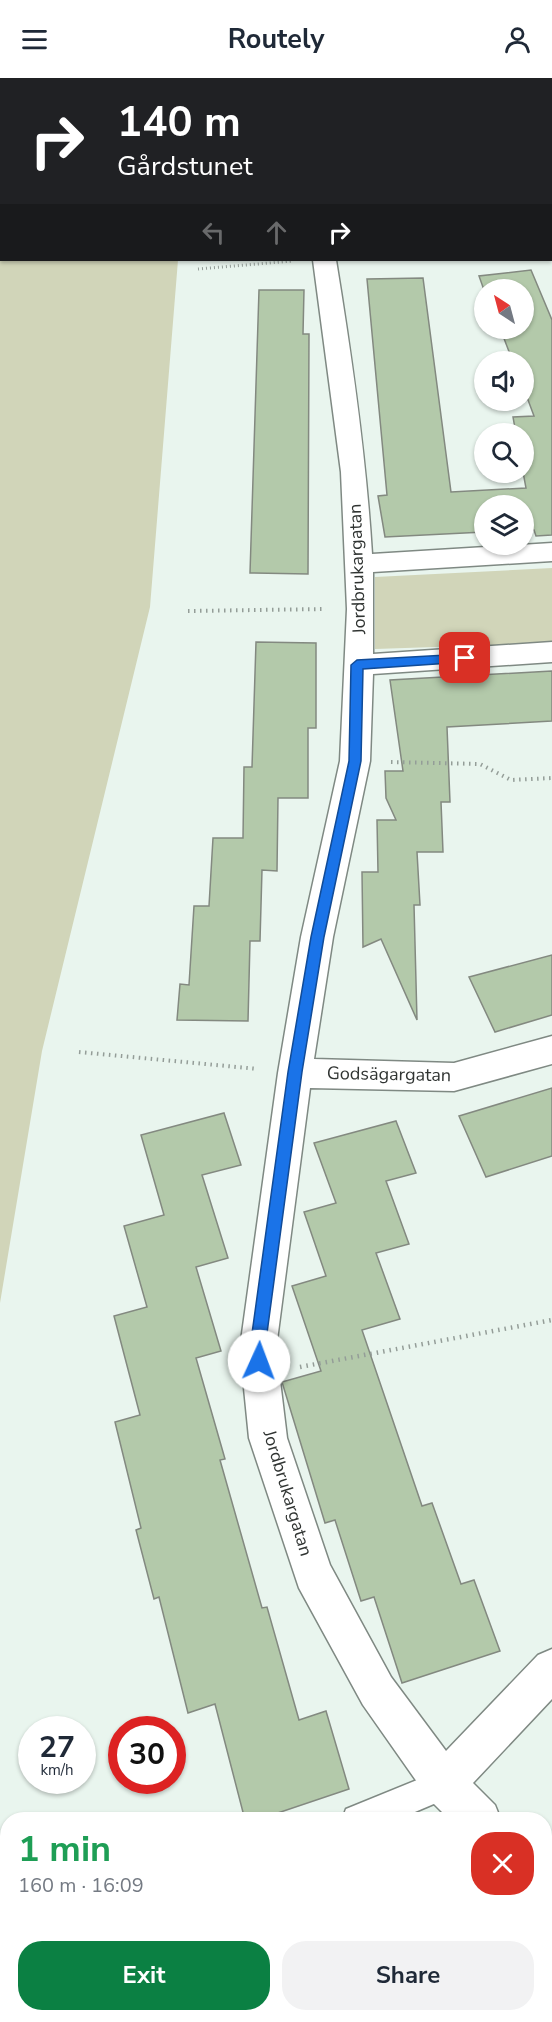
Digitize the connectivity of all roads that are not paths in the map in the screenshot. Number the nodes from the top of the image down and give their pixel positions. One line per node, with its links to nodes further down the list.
1 (313, 261): 3 (street, Jordbrukargatan)
2 (552, 552): 3 (street)
3 (357, 564): 5 (street, Jordbrukargatan)
4 (552, 652): 5 (street)
5 (357, 665): 7 (street, Jordbrukargatan)
6 (552, 1050): 7 (street, Godsägargatan)
7 (295, 1072): 9 (street, Jordbrukargatan)
8 (552, 1669): 9 (street)
9 (444, 1784): 10 (lane); 11 (street, Jordbrukargatan)
10 (376, 1812)
11 (472, 1812)

